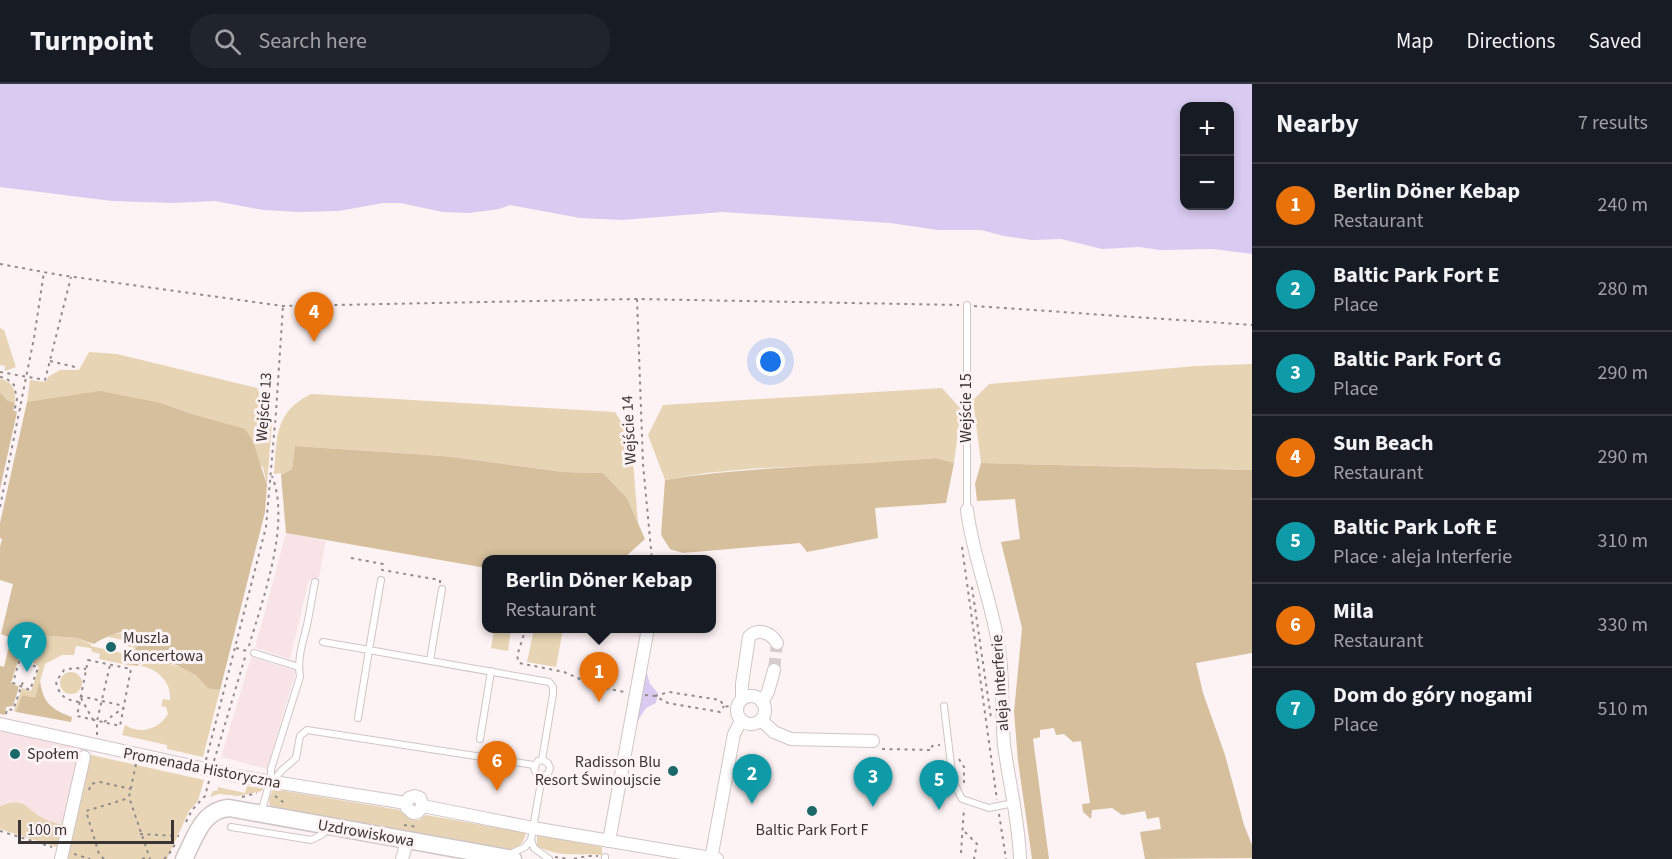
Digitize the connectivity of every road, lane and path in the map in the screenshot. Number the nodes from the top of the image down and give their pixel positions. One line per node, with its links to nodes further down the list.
1 (0, 264): 2 (path)
2 (44, 272): 3 (path); 12 (path)
3 (71, 277): 6 (path); 8 (path)
4 (637, 299): 5 (path); 6 (path); 20 (path, Wejście 14)
5 (967, 305): 7 (path); 17 (lane, Wejście 15)
6 (283, 306): 14 (path, Wejście 13)
7 (1252, 325)
8 (50, 361): 9 (path); 12 (path)
9 (79, 368)
10 (0, 372): 12 (path)
11 (0, 377): 13 (path)
12 (26, 377): 13 (path)
13 (21, 409): 15 (path)
14 (271, 474): 30 (path, Wejście 13); 32 (path)
15 (1, 500): 16 (path)
16 (0, 507)
17 (967, 510): 75 (street, aleja Interferie)
18 (966, 542): 51 (path)
19 (961, 544): 77 (path)
20 (652, 555)
21 (351, 558): 23 (path)
22 (381, 580): 31 (lane)
23 (440, 581)
24 (315, 582): 35 (lane)
25 (442, 589): 33 (lane)
26 (524, 633): 41 (path)
27 (647, 633): 41 (street)
28 (323, 642): 31 (lane)
29 (777, 643): 47 (street)
30 (236, 648): 32 (path); 67 (path, Wejście 13)
31 (369, 650): 33 (lane); 50 (lane)
32 (250, 652): 35 (lane); 67 (path)
33 (430, 660): 38 (lane)
34 (110, 665): 36 (path); 45 (path); 49 (path)
35 (298, 667): 69 (lane)
36 (86, 669): 42 (path); 44 (path)
37 (774, 670): 46 (street)
38 (491, 671): 58 (lane); 65 (lane)
39 (24, 679): 40 (path)
40 (21, 686): 40 (path); 57 (path)
41 (637, 694): 43 (path); 89 (street)
42 (81, 696): 44 (path); 45 (path); 52 (path)
43 (655, 696): 47 (path); 47 (path)
44 (80, 702): 52 (path)
45 (102, 702): 49 (path); 54 (path)
46 (762, 702): 47 (street); 53 (street)
47 (735, 704): 55 (street)
48 (944, 706): 77 (lane)
49 (124, 707): 56 (path); 56 (path)
50 (358, 718)
51 (991, 718)
52 (93, 720): 54 (path)
53 (761, 720): 55 (street); 60 (street)
54 (97, 721): 56 (path); 59 (path)
55 (741, 721): 104 (street)
56 (104, 722)
57 (2, 725): 59 (street, Promenada Historyczna)
58 (480, 739)
59 (88, 744): 62 (street, Promenada Historyczna)
60 (873, 745): 61 (path)
61 (942, 745)
62 (138, 755): 67 (street, Promenada Historyczna); 70 (path)
63 (957, 756): 71 (path)
64 (84, 757): 92 (street)
65 (542, 760): 66 (lane); 68 (lane)
66 (534, 765): 68 (lane); 69 (lane)
67 (207, 770): 69 (street, Promenada Historyczna); 87 (path)
68 (542, 776): 86 (lane)
69 (271, 782): 79 (lane); 86 (street, Promenada Historyczna)
70 (131, 789): 72 (path); 73 (path)
71 (964, 790)
72 (87, 796)
73 (129, 798): 78 (path); 85 (path)
74 (964, 801): 84 (path)
75 (1013, 803): 77 (lane); 108 (street, aleja Interferie)
76 (86, 805): 78 (path)
77 (998, 806): 106 (path)
78 (86, 811): 97 (path)
79 (266, 814): 80 (street, Uzdrowiskowa); 83 (lane); 100 (street, Uzdrowiskowa)
80 (326, 825): 83 (lane); 88 (street, Uzdrowiskowa)
81 (231, 827): 83 (lane)
82 (0, 831): 92 (path)
83 (260, 831)
84 (964, 831): 91 (path); 105 (path)
85 (140, 834): 87 (path); 93 (path)
86 (532, 834): 89 (street, Promenada Historyczna); 94 (lane); 102 (lane)
87 (179, 836): 99 (path)
88 (407, 841): 94 (street, Uzdrowiskowa); 101 (street)
89 (609, 841): 104 (street, Promenada Historyczna)
90 (1009, 848): 107 (path)
91 (961, 853)
92 (62, 855): 96 (path)
93 (149, 858): 98 (path)
94 (509, 858)
95 (605, 858): 103 (path)
96 (90, 859)
97 (104, 859)
98 (142, 859)
99 (164, 859)
100 (184, 859)
101 (402, 859)
102 (549, 859)
103 (574, 859)
104 (713, 859)
105 (974, 859)
106 (1006, 859)
107 (1011, 859)
108 (1020, 859)

